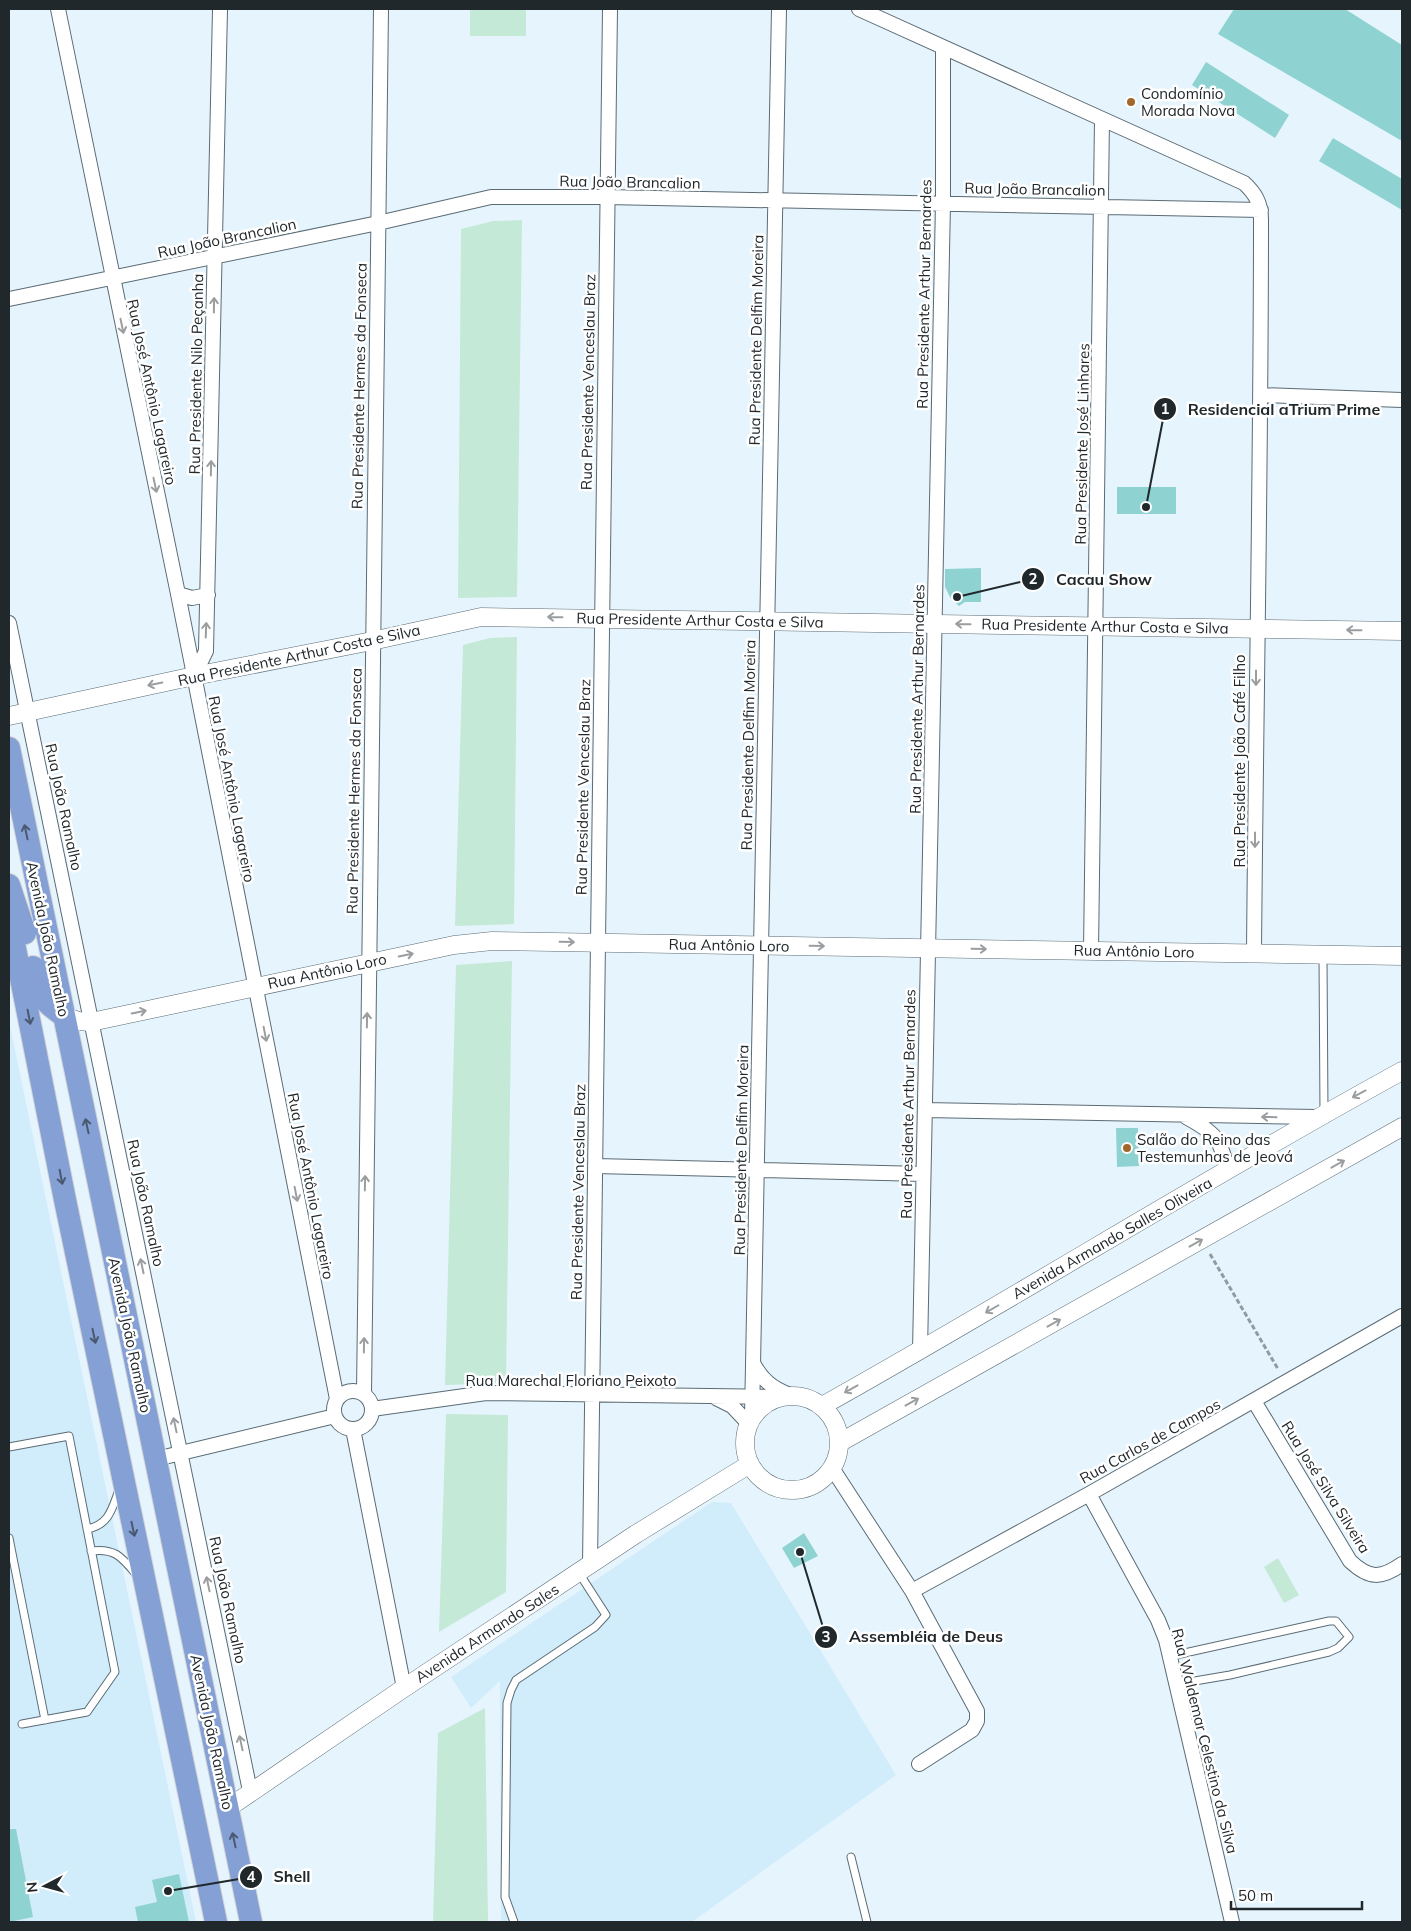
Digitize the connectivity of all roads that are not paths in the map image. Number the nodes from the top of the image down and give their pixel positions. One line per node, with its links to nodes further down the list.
1 (58, 9): 16 (street, Rua José Antônio Lagareiro)
2 (220, 9): 15 (street, Rua Presidente Nilo Peçanha)
3 (381, 9): 14 (street, Rua Presidente Hermes da Fonseca)
4 (610, 9): 9 (street, Rua Presidente Venceslau Braz)
5 (779, 9): 10 (street, Rua Presidente Delfim Moreira)
6 (859, 9): 7 (street)
7 (943, 47): 8 (street); 11 (street, Rua Presidente Arthur Bernardes)
8 (1102, 118): 12 (street, Rua Presidente José Linhares); 13 (street)
9 (606, 197): 10 (street, Rua João Brancalion); 14 (street, Rua João Brancalion); 22 (street, Rua Presidente Venceslau Braz)
10 (775, 200): 11 (street, Rua João Brancalion); 23 (street, Rua Presidente Delfim Moreira)
11 (943, 204): 12 (street, Rua João Brancalion); 25 (street, Rua Presidente Arthur Bernardes)
12 (1101, 206): 13 (street, Rua João Brancalion); 26 (street, Rua Presidente José Linhares)
13 (1261, 210): 18 (street, Rua Presidente João Café Filho)
14 (378, 223): 15 (street, Rua João Brancalion); 29 (street, Rua Presidente Hermes da Fonseca)
15 (215, 257): 16 (street, Rua João Brancalion); 21 (street, Rua Presidente Nilo Peçanha, one-way to 15)
16 (112, 278): 17 (street, Rua João Brancalion); 20 (street, Rua José Antônio Lagareiro, one-way to 20)
17 (9, 300)
18 (1261, 395): 19 (street); 27 (street, Rua Presidente João Café Filho)
19 (1402, 400)
20 (178, 594): 21 (street); 30 (street, Rua José Antônio Lagareiro)
21 (208, 594): 30 (street, Rua Presidente Nilo Peçanha, one-way to 21)
22 (601, 618): 23 (street, Rua Presidente Arthur Costa e Silva); 29 (street, Rua Presidente Arthur Costa e Silva, one-way to 29); 36 (street, Rua Presidente Venceslau Braz)
23 (767, 621): 25 (street, Rua Presidente Arthur Costa e Silva); 37 (street, Rua Presidente Delfim Moreira)
24 (9, 623): 31 (street, Rua João Ramalho)
25 (934, 624): 26 (street, Rua Presidente Arthur Costa e Silva, one-way to 25); 38 (street, Rua Presidente Arthur Bernardes)
26 (1095, 626): 27 (street, Rua Presidente Arthur Costa e Silva); 39 (street, Rua Presidente José Linhares)
27 (1256, 629): 28 (street, Rua Presidente Arthur Costa e Silva, one-way to 27); 40 (street, Rua Presidente João Café Filho, one-way to 40)
28 (1402, 631)
29 (372, 641): 30 (street, Rua Presidente Arthur Costa e Silva); 43 (street, Rua Presidente Hermes da Fonseca)
30 (194, 676): 31 (street, Rua Presidente Arthur Costa e Silva, one-way to 31); 44 (street, Rua José Antônio Lagareiro)
31 (27, 711): 32 (street, Rua Presidente Arthur Costa e Silva); 46 (street, Rua João Ramalho)
32 (9, 716)
33 (9, 748): 45 (highway, Avenida João Ramalho, one-way to 33)
34 (9, 885): 45 (highway)
35 (9, 918): 76 (highway, one-way to 76)
36 (597, 943): 37 (street, Rua Antônio Loro); 43 (street, Rua Antônio Loro, one-way to 36); 52 (street, Rua Presidente Venceslau Braz)
37 (761, 945): 38 (street, Rua Antônio Loro, one-way to 38); 53 (street, Rua Presidente Delfim Moreira)
38 (928, 948): 39 (street, Rua Antônio Loro, one-way to 39); 48 (street, Rua Presidente Arthur Bernardes)
39 (1091, 950): 40 (street, Rua Antônio Loro)
40 (1254, 953): 41 (street, Rua Antônio Loro)
41 (1323, 954): 42 (street, Rua Antônio Loro); 49 (lane)
42 (1402, 956)
43 (368, 963): 44 (street, Rua Antônio Loro); 59 (street, Rua Presidente Hermes da Fonseca, one-way to 43)
44 (255, 987): 46 (street, Rua Antônio Loro, one-way to 44); 64 (street, Rua José Antônio Lagareiro, one-way to 64)
45 (64, 1016): 46 (street, Rua Antônio Loro); 74 (highway, Avenida João Ramalho, one-way to 45)
46 (92, 1022): 73 (street, Rua João Ramalho, one-way to 46)
47 (1402, 1071): 49 (street, Avenida Armando Salles Oliveira, one-way to 49)
48 (925, 1110): 50 (street); 55 (street, Rua Presidente Arthur Bernardes)
49 (1321, 1115): 50 (street, one-way to 50); 54 (street, Avenida Armando Salles Oliveira)
50 (1183, 1116): 54 (street)
51 (1402, 1127): 71 (street, one-way to 51)
52 (594, 1166): 53 (street); 60 (street, Rua Presidente Venceslau Braz)
53 (756, 1170): 55 (street); 58 (street, Rua Presidente Delfim Moreira)
54 (1227, 1171): 57 (street, Avenida Armando Salles Oliveira, one-way to 57)
55 (923, 1174): 57 (street, Rua Presidente Arthur Bernardes)
56 (1402, 1316): 65 (street, Rua Carlos de Campos)
57 (920, 1351): 66 (street, Avenida Armando Salles Oliveira, one-way to 66)
58 (753, 1362): 62 (street); 63 (street, Rua Presidente Delfim Moreira)
59 (364, 1394): 64 (street); 67 (street)
60 (592, 1395): 61 (street, Rua Marechal Floriano Peixoto); 67 (street, Rua Marechal Floriano Peixoto); 83 (street, Rua Presidente Venceslau Braz)
61 (711, 1396): 63 (street, Rua Marechal Floriano Peixoto); 69 (street, Rua Marechal Floriano Peixoto)
62 (785, 1396): 63 (street, Rua Marechal Floriano Peixoto); 66 (street); 69 (street)
63 (752, 1397): 69 (street, Rua Presidente Delfim Moreira)
64 (337, 1399): 68 (street)
65 (1254, 1401): 78 (street, Rua Carlos de Campos); 82 (street, Rua José Silva Silveira)
66 (822, 1406): 71 (street)
67 (372, 1409): 70 (street)
68 (335, 1416): 70 (street); 73 (street)
69 (750, 1421): 75 (street)
70 (354, 1429): 88 (street)
71 (839, 1443): 77 (street)
72 (9, 1447): 79 (lane)
73 (181, 1454): 74 (street); 92 (street, Rua João Ramalho, one-way to 73)
74 (156, 1459): 93 (highway, Avenida João Ramalho)
75 (750, 1464): 77 (street); 83 (street, Avenida Armando Sales)
76 (121, 1468): 79 (lane); 84 (highway, one-way to 84)
77 (832, 1468): 85 (street)
78 (1090, 1494): 85 (street, Rua Carlos de Campos); 86 (street, Rua Waldemar Celestino da Silva)
79 (87, 1529): 81 (lane)
80 (9, 1538): 89 (lane)
81 (91, 1551): 84 (lane); 89 (lane)
82 (1402, 1564)
83 (584, 1569): 88 (street, Avenida Armando Sales); 98 (lane)
84 (146, 1590): 94 (highway)
85 (912, 1591): 91 (street)
86 (1171, 1656): 87 (street, Rua Waldemar Celestino da Silva); 87 (lane)
87 (1177, 1684): 100 (street, Rua Waldemar Celestino da Silva)
88 (404, 1688): 92 (street, Avenida Armando Sales)
89 (45, 1720): 90 (lane)
90 (22, 1724)
91 (919, 1764)
92 (250, 1791): 93 (street, Avenida Armando Sales)
93 (228, 1808): 94 (highway); 97 (highway, Avenida João Ramalho, one-way to 93)
94 (196, 1830): 96 (highway)
95 (851, 1856): 99 (lane)
96 (216, 1922)
97 (251, 1922)
98 (514, 1922)
99 (867, 1922)
100 (1232, 1922)

